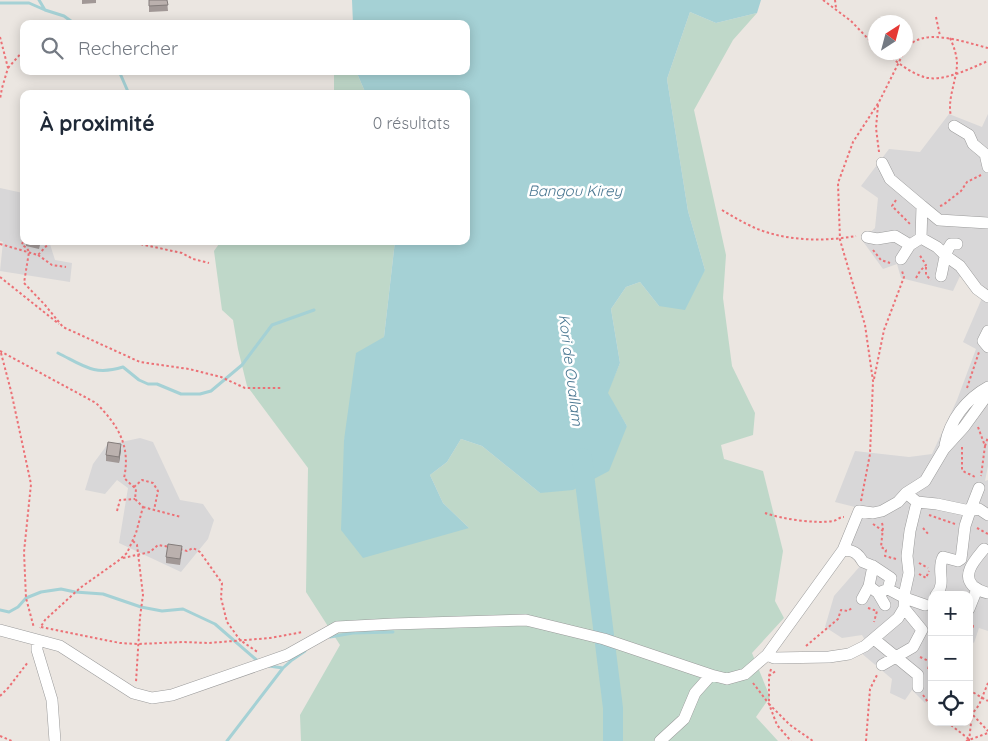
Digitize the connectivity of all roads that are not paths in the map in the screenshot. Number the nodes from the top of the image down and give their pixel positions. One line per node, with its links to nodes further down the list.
1 (954, 126): 3 (street)
2 (882, 163): 4 (street)
3 (984, 171)
4 (922, 206): 5 (street); 7 (street)
5 (988, 223)
6 (872, 238): 9 (street)
7 (921, 238): 9 (street); 10 (street)
8 (957, 244): 10 (street)
9 (910, 245): 11 (street)
10 (946, 256): 12 (street); 13 (street)
11 (901, 259)
12 (941, 276)
13 (988, 297)
14 (988, 388): 16 (street)
15 (988, 394): 16 (street)
16 (944, 449): 18 (street)
17 (979, 488): 20 (street)
18 (906, 494): 19 (street); 23 (street)
19 (917, 502): 20 (street); 31 (street)
20 (970, 511): 21 (street); 22 (street)
21 (988, 515)
22 (964, 545): 24 (street); 27 (street)
23 (843, 550): 25 (street); 38 (street)
24 (986, 550): 28 (street)
25 (873, 566): 26 (street); 26 (street)
26 (878, 590): 29 (street); 31 (street); 33 (street)
27 (939, 591)
28 (983, 591): 32 (street)
29 (861, 601)
30 (928, 602): 31 (street); 34 (street)
31 (904, 603): 34 (street); 36 (street)
32 (973, 604)
33 (885, 605)
34 (915, 621): 39 (street)
35 (0, 630): 37 (street)
36 (874, 639): 38 (street); 39 (street)
37 (37, 645): 41 (street); 43 (street)
38 (767, 655): 41 (street)
39 (895, 658): 40 (street); 42 (street)
40 (882, 665)
41 (711, 676): 44 (street)
42 (918, 688)
43 (55, 741)
44 (660, 741)

